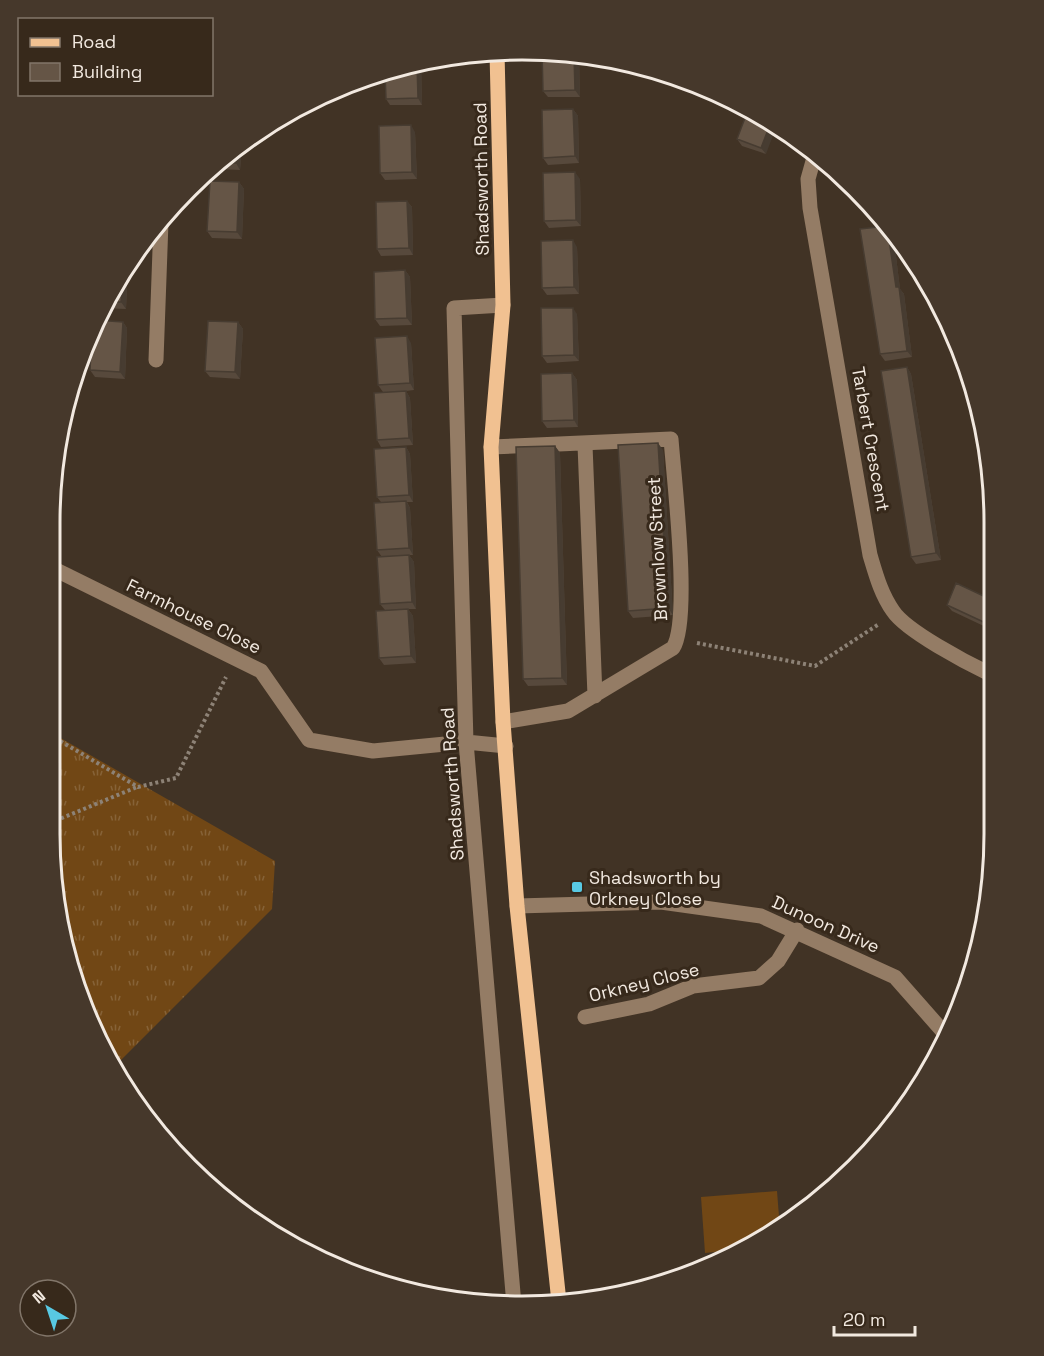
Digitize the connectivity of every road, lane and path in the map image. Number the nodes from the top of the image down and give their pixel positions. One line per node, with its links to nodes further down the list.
1 (497, 61): 4 (main road, Shadsworth Road)
2 (813, 163): 9 (street, Tarbert Crescent)
3 (161, 234): 5 (street)
4 (503, 305): 7 (main road, Shadsworth Road); 16 (street, Shadsworth Road)
5 (156, 360)
6 (585, 445): 7 (street); 10 (street, Brownlow Street); 13 (street)
7 (491, 447): 14 (main road, Shadsworth Road)
8 (60, 572): 11 (street, Farmhouse Close)
9 (894, 614): 10 (path); 12 (street, Tarbert Crescent)
10 (679, 639): 13 (street, Brownlow Street)
11 (235, 658): 16 (street, Farmhouse Close); 18 (path)
12 (984, 671)
13 (595, 696): 14 (street, Brownlow Street)
14 (503, 722): 17 (main road, Shadsworth Road)
15 (60, 741): 18 (path)
16 (466, 742): 17 (street, Farmhouse Close); 25 (street, Shadsworth Road)
17 (506, 746): 20 (main road, Shadsworth Road)
18 (138, 787): 19 (path)
19 (60, 819)
20 (517, 906): 21 (street, Dunoon Drive); 24 (main road, Shadsworth Road)
21 (797, 930): 22 (street, Orkney Close); 23 (street, Dunoon Drive)
22 (585, 1017)
23 (941, 1029)
24 (558, 1294)
25 (513, 1296)

